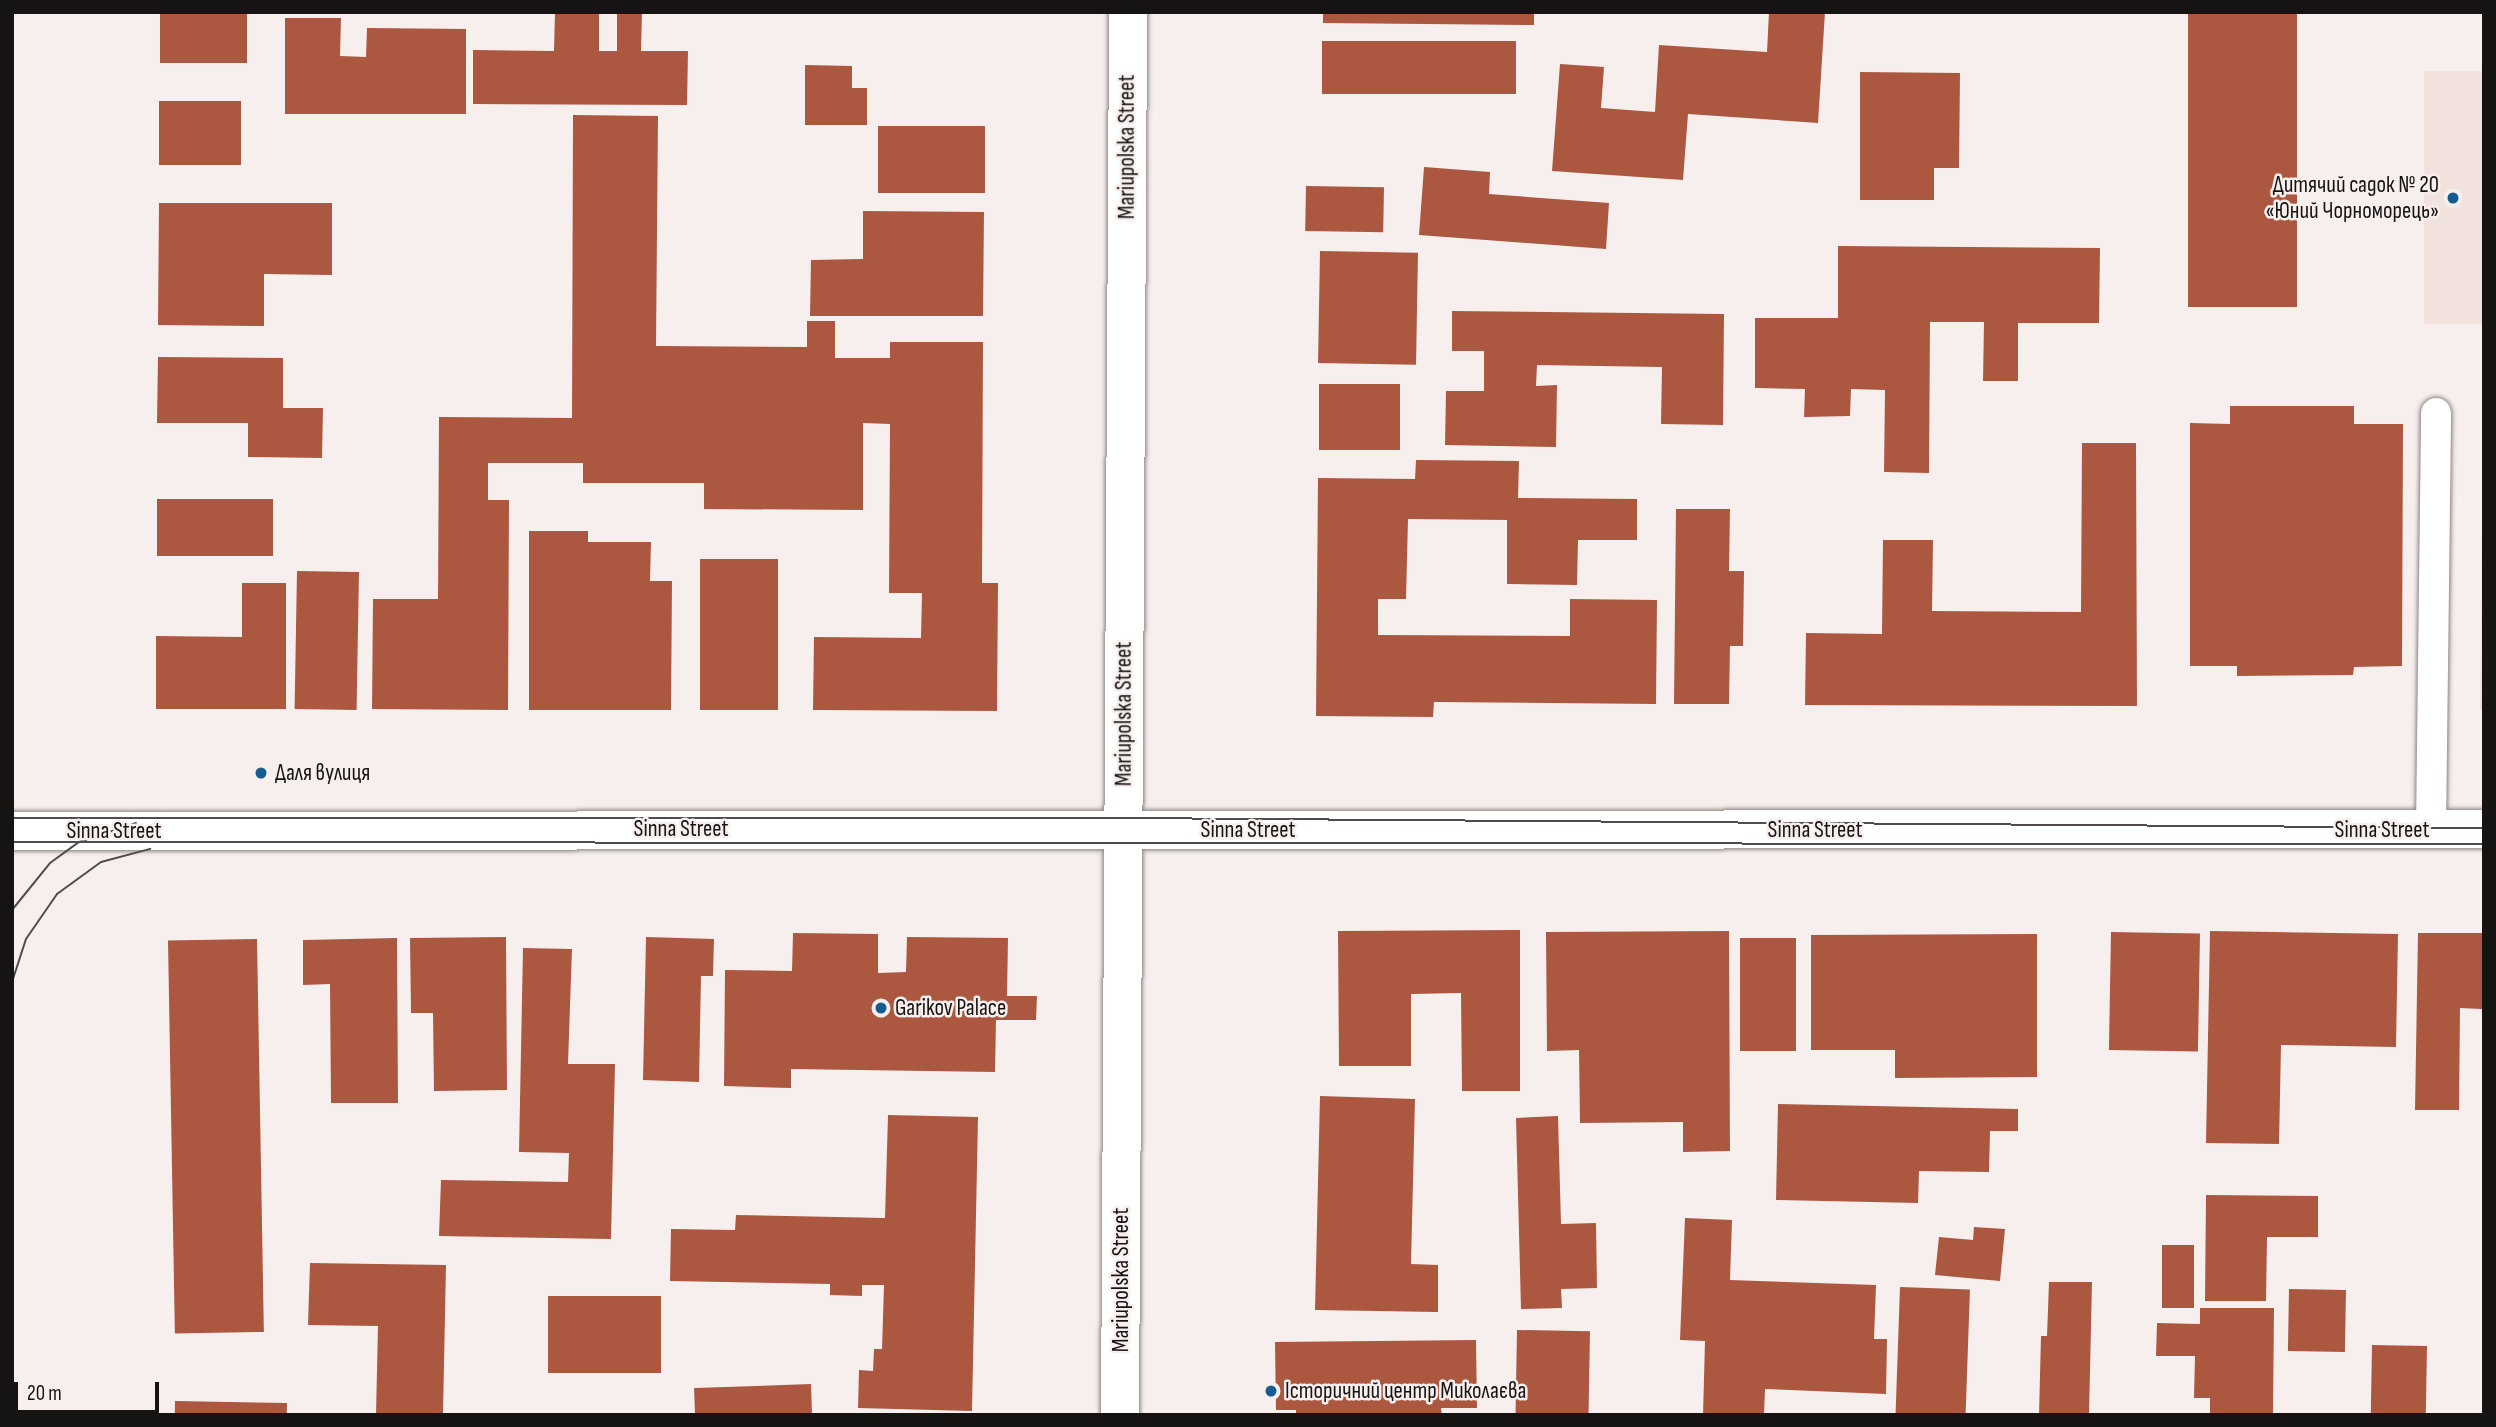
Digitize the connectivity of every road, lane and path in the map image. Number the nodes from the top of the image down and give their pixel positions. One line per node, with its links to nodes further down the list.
1 (1128, 12): 3 (street, Mariupolska Street)
2 (2436, 413): 4 (lane)
3 (1123, 830): 4 (street, Sinna Street); 6 (street, Sinna Street); 7 (street, Mariupolska Street)
4 (2431, 830): 5 (street, Sinna Street)
5 (2484, 830)
6 (12, 831)
7 (1120, 1415)

